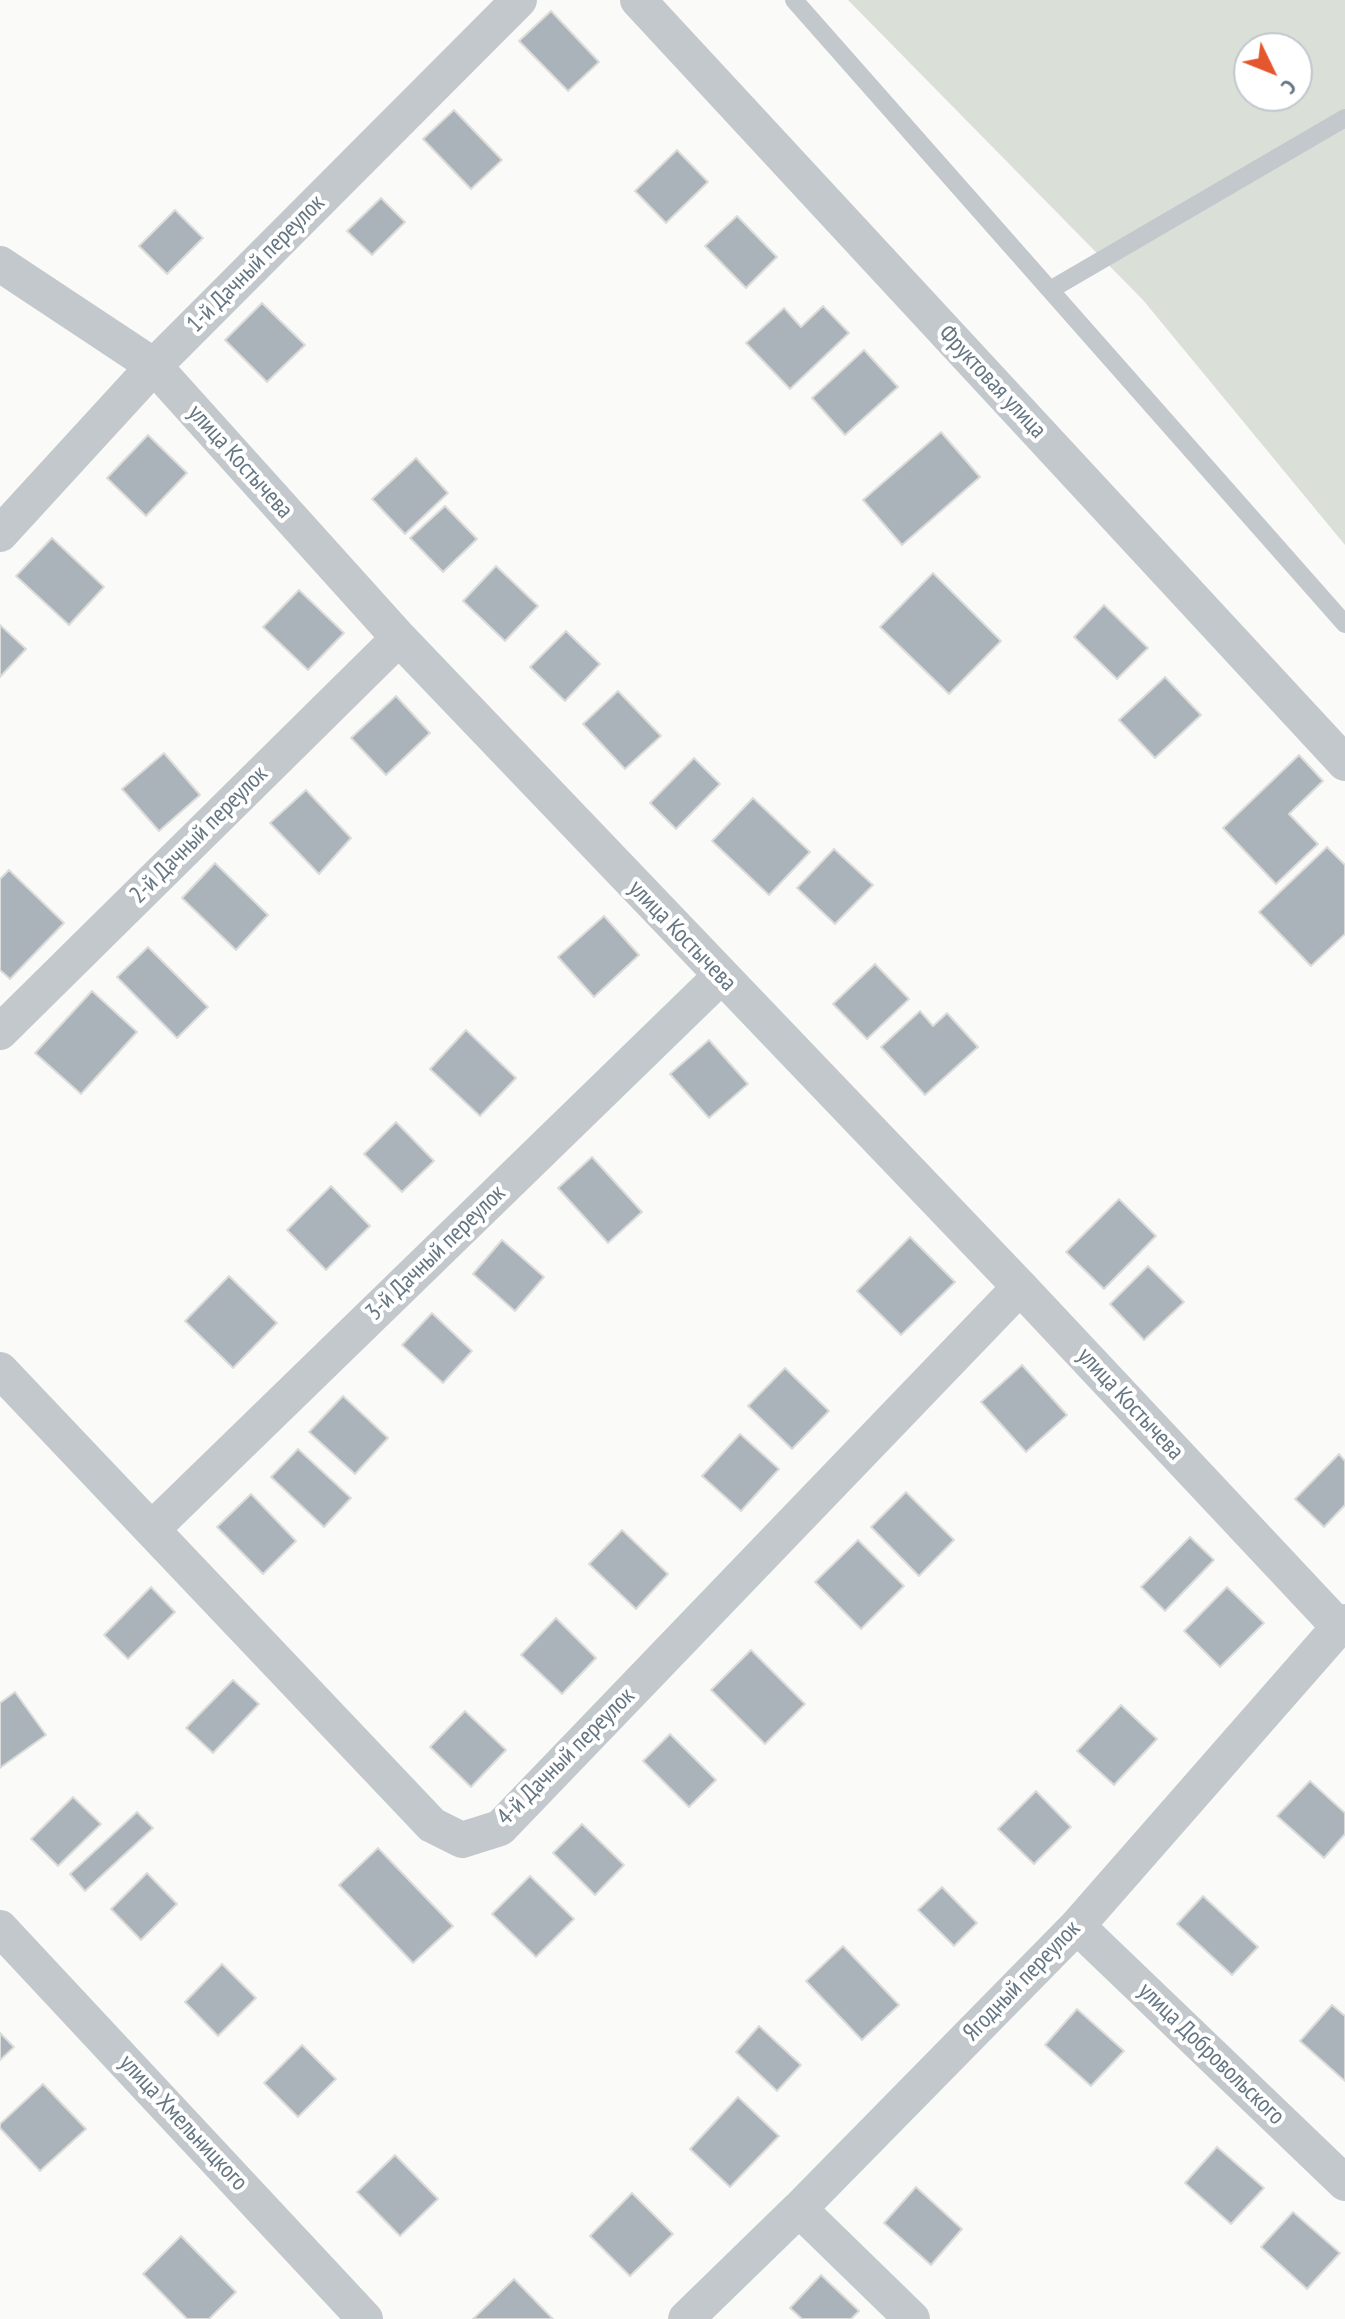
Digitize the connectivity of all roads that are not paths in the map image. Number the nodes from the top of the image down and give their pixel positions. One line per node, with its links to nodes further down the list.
1 (519, 0): 7 (street, 1-й Дачный переулок)
2 (638, 0): 11 (street, Фруктовая улица)
3 (794, 0): 6 (lane)
4 (1345, 118): 6 (lane)
5 (0, 264): 7 (street, улица Костычева)
6 (1050, 290): 9 (lane)
7 (154, 366): 8 (street, 1-й Дачный переулок); 10 (street, улица Костычева)
8 (0, 534)
9 (1345, 624)
10 (399, 638): 12 (street, улица Костычева); 13 (street, 2-й Дачный переулок)
11 (1345, 763)
12 (720, 977): 14 (street, улица Костычева); 16 (street, 3-й Дачный переулок)
13 (0, 1032)
14 (1020, 1287): 16 (street, 4-й Дачный переулок); 17 (street, улица Костычева)
15 (0, 1370): 16 (street, 4-й Дачный переулок)
16 (152, 1529)
17 (1342, 1625): 18 (street, Ягодный переулок)
18 (1077, 1926): 20 (street, улица Добровольского); 21 (street, Ягодный переулок)
19 (0, 1928): 22 (street, улица Хмельницкого)
20 (1345, 2183)
21 (799, 2209): 23 (street, Ягодный переулок); 24 (street)
22 (361, 2317)
23 (686, 2319)
24 (912, 2319)

